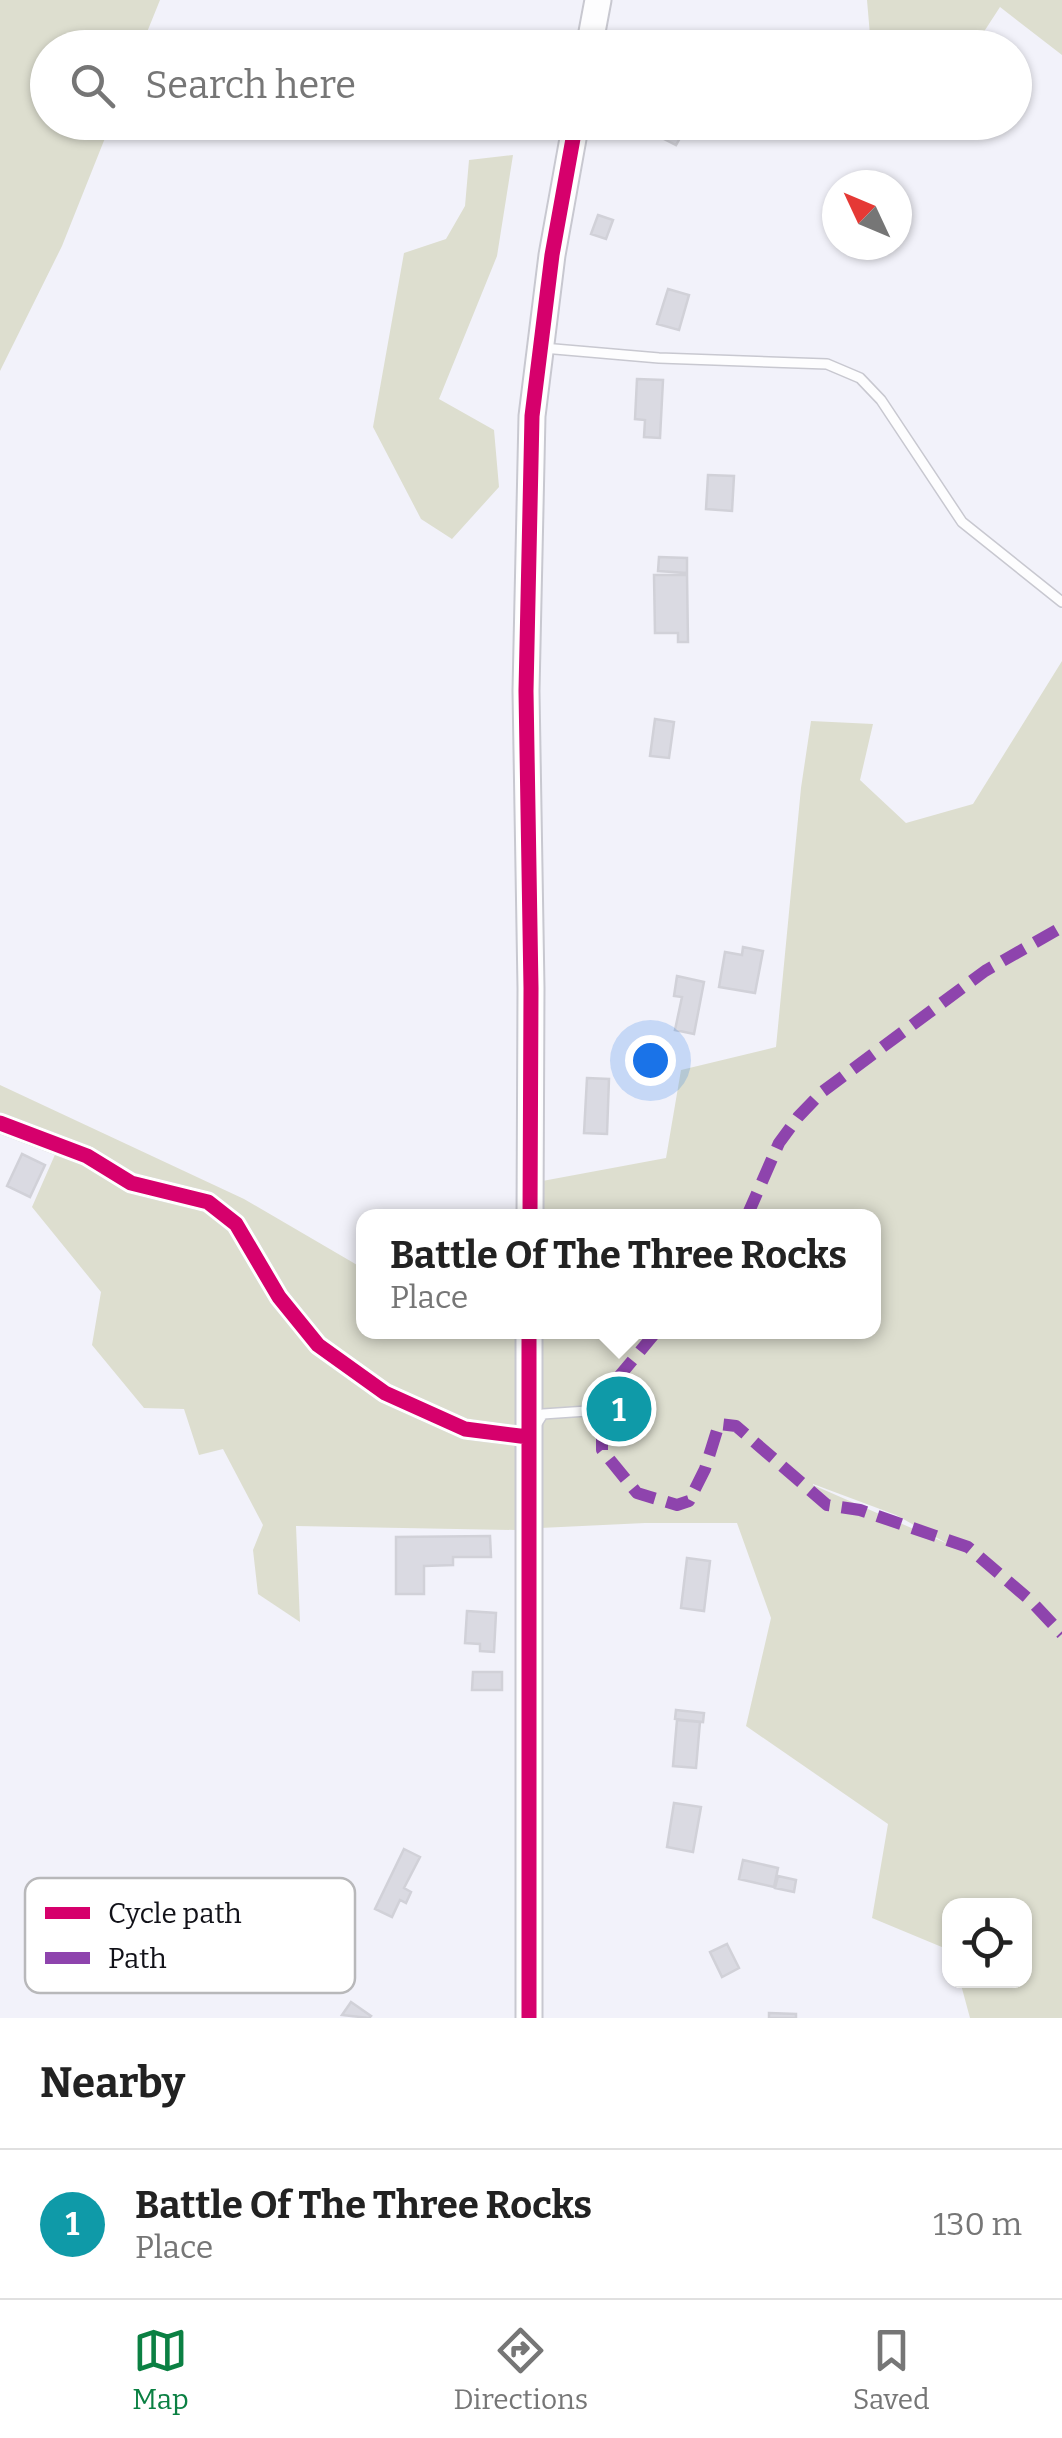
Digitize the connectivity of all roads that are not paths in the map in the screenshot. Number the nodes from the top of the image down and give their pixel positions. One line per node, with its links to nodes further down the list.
1 (598, 0): 2 (street)
2 (593, 30)
3 (573, 140): 4 (street)
4 (540, 348): 5 (lane); 7 (street)
5 (1062, 602)
6 (0, 1122): 10 (street)
7 (530, 1209)
8 (529, 1339): 10 (street)
9 (602, 1410): 10 (lane)
10 (528, 1437): 11 (street)
11 (530, 2018)

